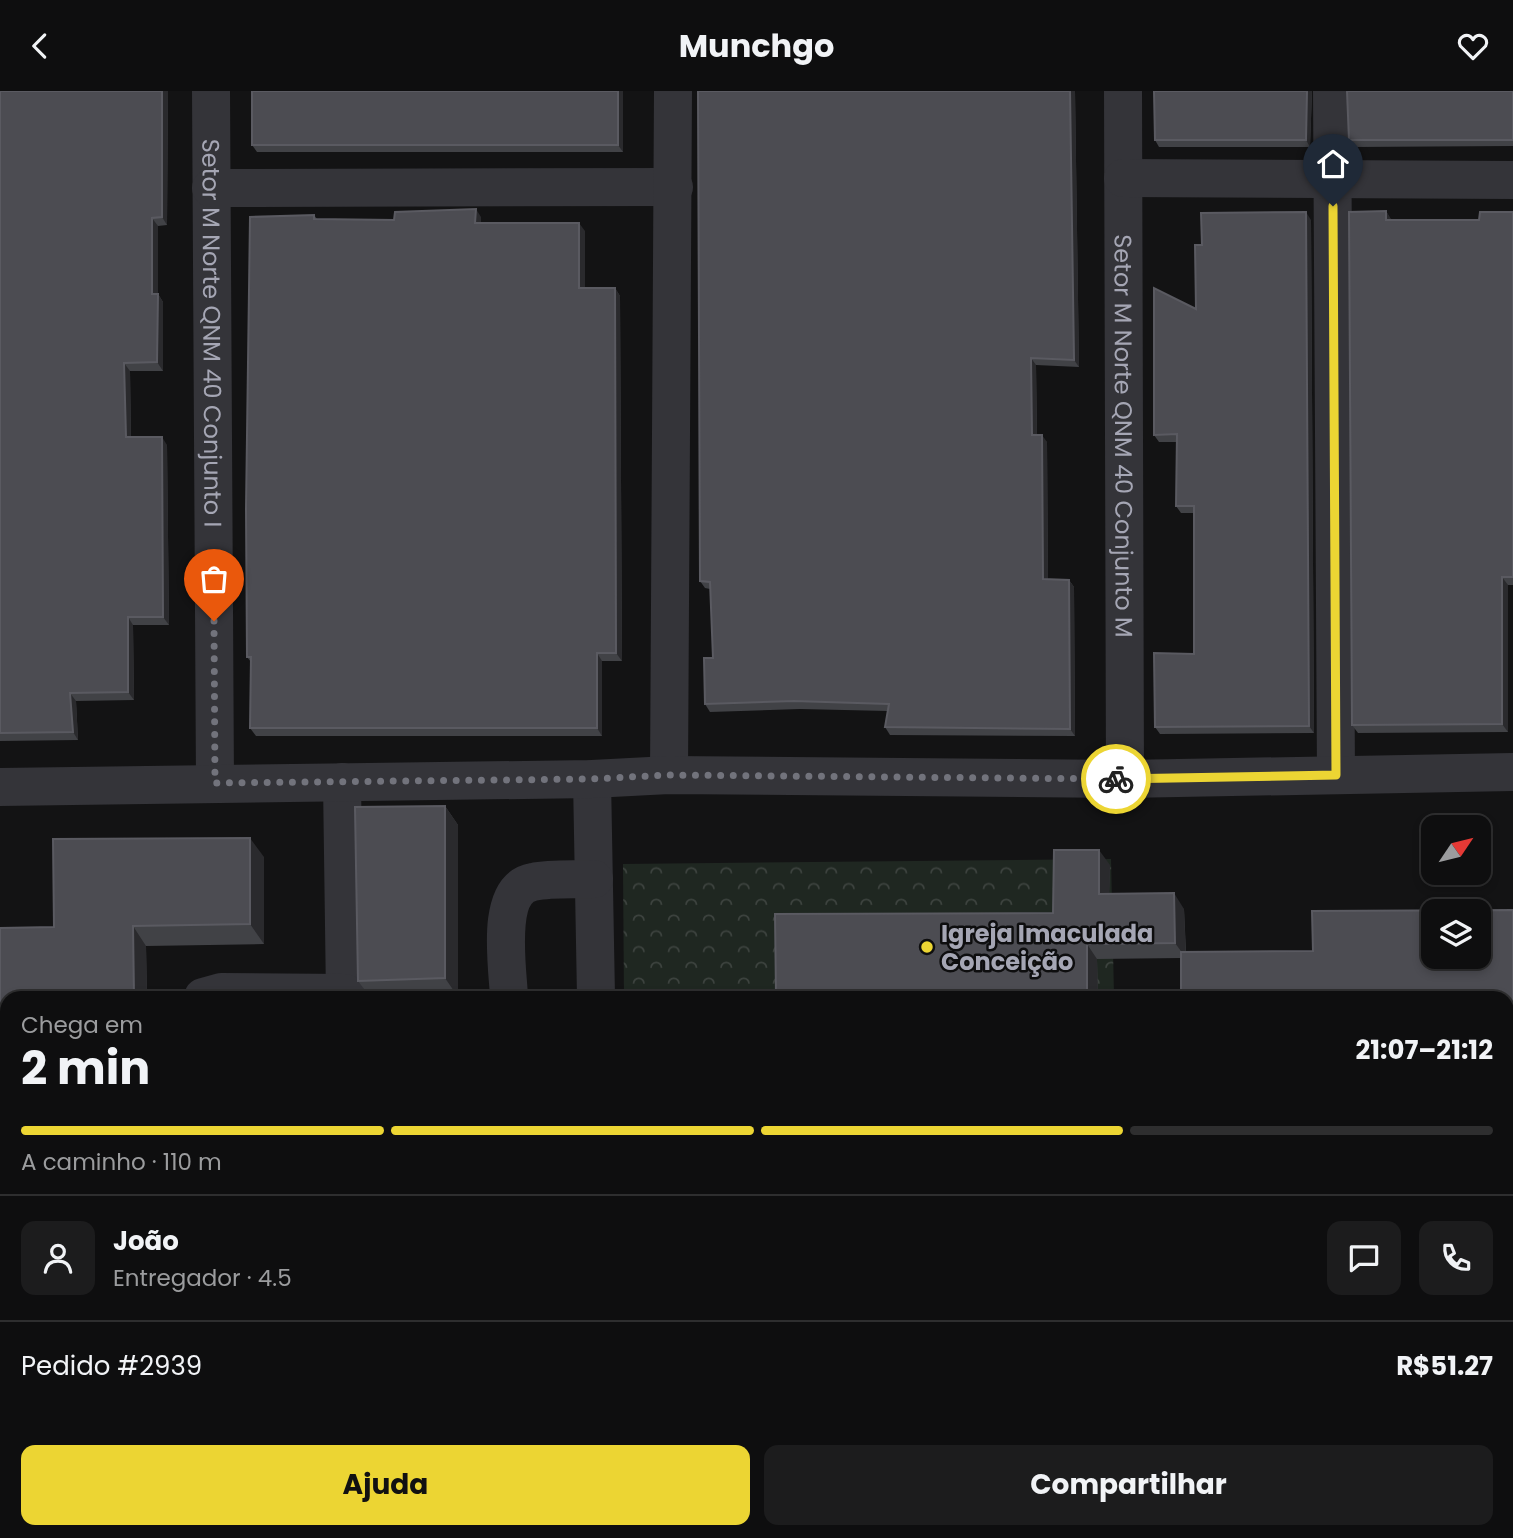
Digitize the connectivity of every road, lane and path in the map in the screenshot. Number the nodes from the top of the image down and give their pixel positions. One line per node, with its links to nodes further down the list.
1 (211, 91): 9 (street, Setor M Norte QNM 40 Conjunto I)
2 (673, 91): 8 (street)
3 (1123, 91): 5 (street, Setor M Norte QNM 40 Conjunto M)
4 (1332, 91): 6 (street)
5 (1123, 178): 6 (street); 14 (street, Setor M Norte QNM 40 Conjunto M)
6 (1333, 179): 7 (street); 12 (street)
7 (1513, 180)
8 (674, 187): 9 (street); 11 (street)
9 (211, 188): 16 (street, Setor M Norte QNM 40 Conjunto I)
10 (1513, 772): 12 (street)
11 (668, 775): 13 (street); 14 (street)
12 (1336, 775): 14 (street)
13 (592, 779): 15 (street); 18 (street)
14 (1125, 779)
15 (342, 782): 16 (street); 19 (street)
16 (215, 783): 17 (street)
17 (0, 787)
18 (594, 879): 20 (street); 21 (street)
19 (345, 991)
20 (509, 991)
21 (596, 991)

